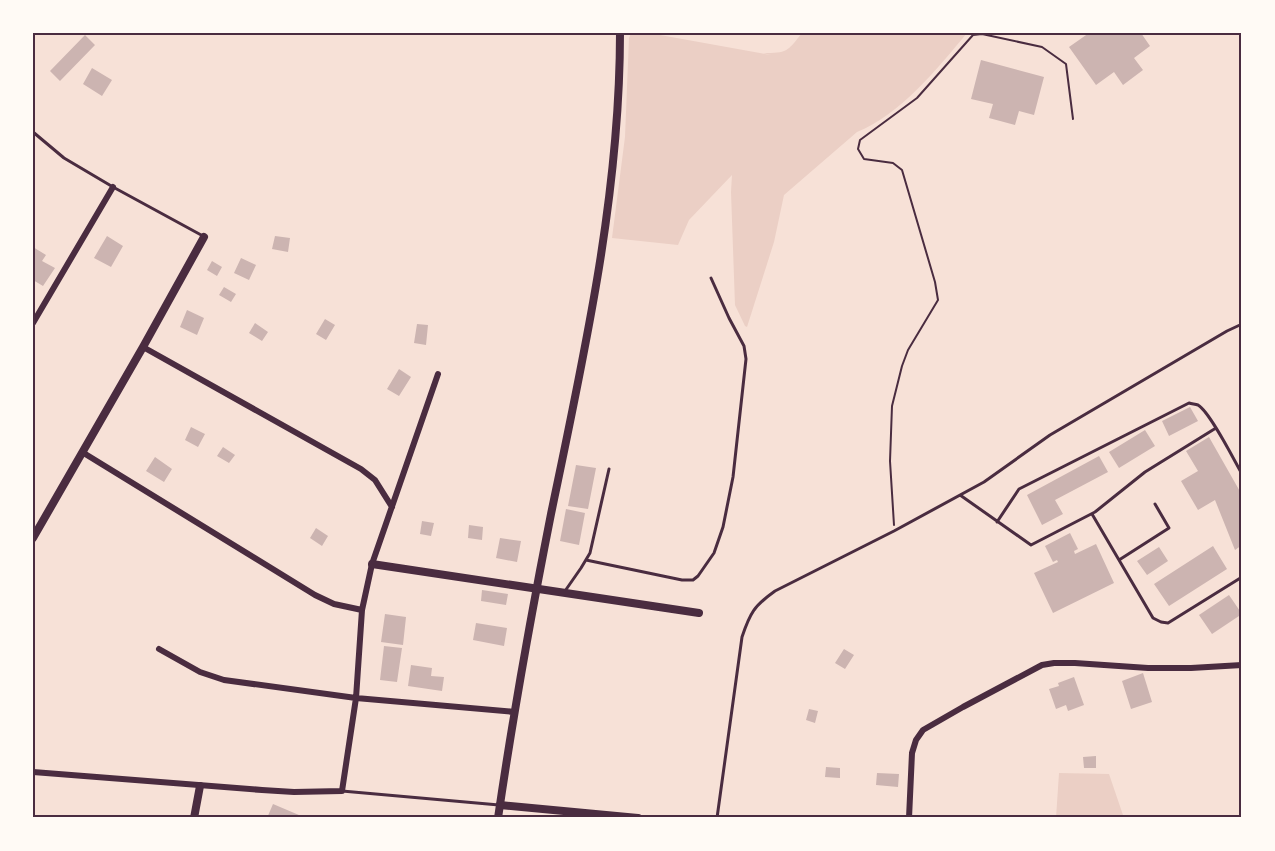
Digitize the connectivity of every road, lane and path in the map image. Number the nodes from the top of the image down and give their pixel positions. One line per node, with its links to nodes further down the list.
1 (620, 33): 26 (main road)
2 (1073, 119): 20 (path)
3 (33, 132): 4 (lane)
4 (113, 187): 5 (lane); 7 (street)
5 (204, 237): 9 (street)
6 (711, 278): 22 (lane)
7 (33, 323)
8 (1242, 324): 15 (lane)
9 (143, 347): 12 (street); 17 (street)
10 (438, 374): 17 (street)
11 (1216, 428): 14 (lane); 18 (lane); 19 (lane)
12 (82, 452): 21 (street); 28 (street)
13 (609, 469): 22 (lane)
14 (1242, 474)
15 (960, 495): 19 (lane); 20 (lane)
16 (1155, 504): 23 (lane)
17 (392, 507): 24 (street)
18 (1092, 514): 19 (lane); 23 (lane)
19 (997, 522)
20 (894, 531): 42 (lane)
21 (33, 538)
22 (586, 560): 27 (lane)
23 (1119, 560): 25 (lane)
24 (372, 564): 26 (street); 28 (street)
25 (1242, 577)
26 (536, 589): 27 (street); 33 (main road)
27 (564, 593): 29 (street)
28 (363, 610): 32 (street)
29 (699, 613)
30 (159, 649): 32 (street)
31 (1242, 666): 43 (street)
32 (356, 698): 33 (street); 36 (street)
33 (515, 712): 37 (main road)
34 (33, 772): 35 (street)
35 (200, 786): 36 (street); 39 (street)
36 (342, 791): 37 (lane)
37 (500, 805): 38 (street); 40 (main road)
38 (620, 817): 41 (street)
39 (195, 818)
40 (498, 818)
41 (638, 818)
42 (717, 818)
43 (909, 818)

